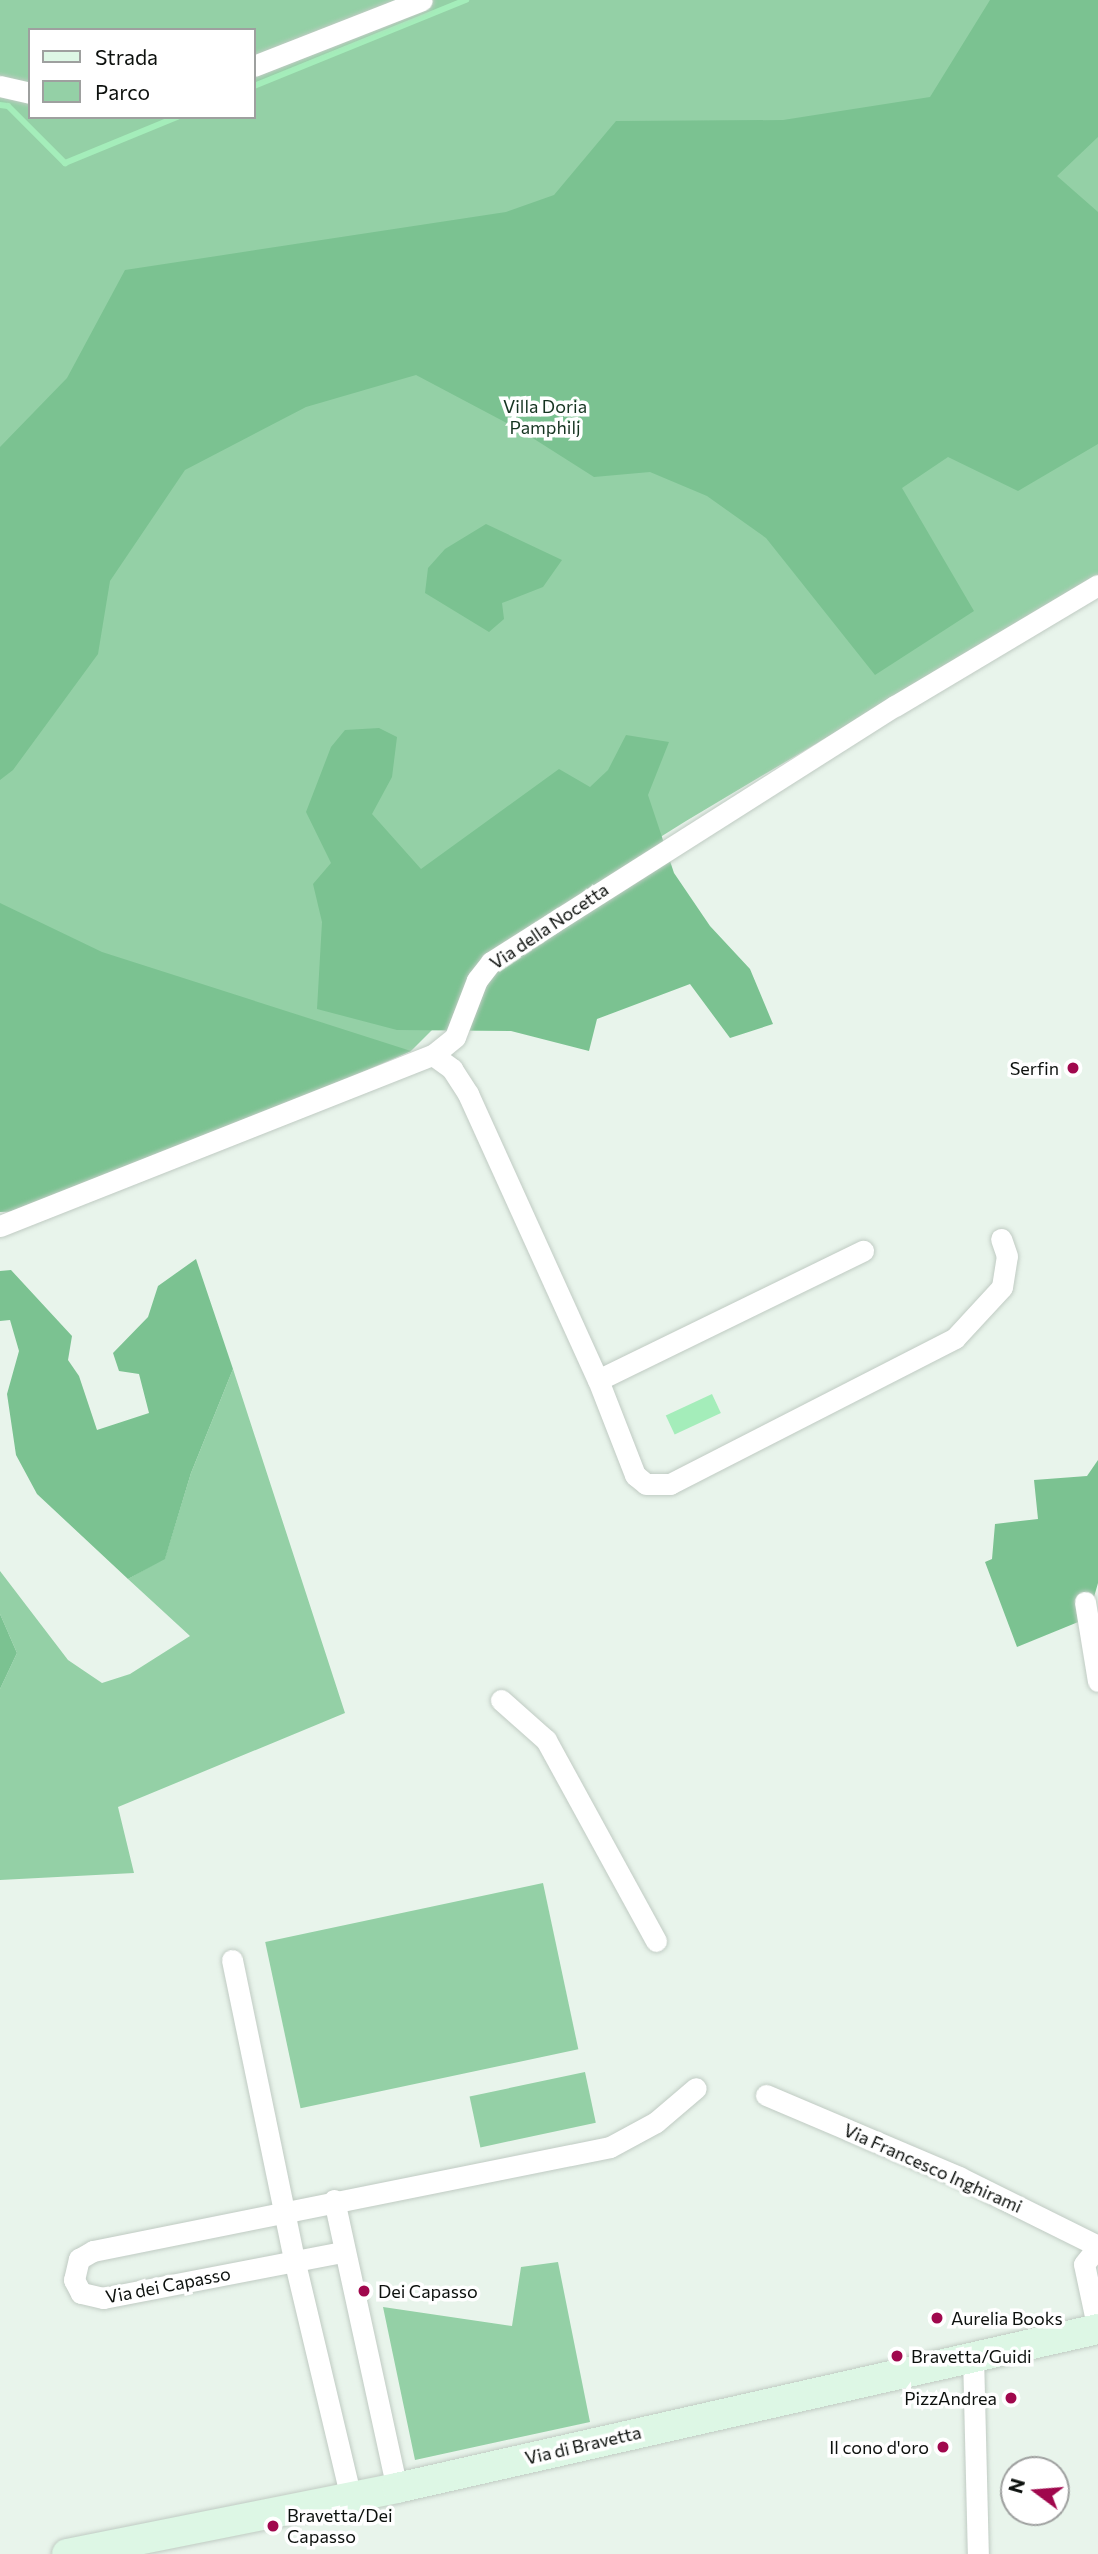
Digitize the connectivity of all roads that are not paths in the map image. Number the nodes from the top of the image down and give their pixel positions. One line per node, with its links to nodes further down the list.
1 (422, 0): 2 (street)
2 (256, 65)
3 (0, 86): 4 (street)
4 (28, 93)
5 (1098, 585): 6 (street, Via della Nocetta)
6 (433, 1055): 7 (street, Via della Nocetta); 10 (street)
7 (0, 1226)
8 (1001, 1239): 10 (street)
9 (863, 1251): 10 (street)
10 (598, 1380)
11 (1085, 1602): 12 (street)
12 (1098, 1681)
13 (501, 1700): 14 (street)
14 (656, 1941)
15 (232, 1960): 19 (street)
16 (696, 2088): 18 (street, Via dei Capasso)
17 (766, 2095): 20 (street, Via Francesco Inghirami)
18 (334, 2200): 19 (street, Via dei Capasso); 21 (street)
19 (284, 2210): 22 (street); 22 (street, Via dei Capasso)
20 (1098, 2246): 23 (street)
21 (342, 2252): 22 (street, Via dei Capasso); 25 (street)
22 (294, 2259): 26 (street)
23 (1098, 2330): 24 (main road, Via di Bravetta)
24 (973, 2355): 25 (main road, Via di Bravetta); 29 (street)
25 (397, 2488): 26 (main road, Via di Bravetta)
26 (351, 2498): 27 (main road, Via di Bravetta)
27 (152, 2545): 28 (main road, Via di Bravetta)
28 (67, 2554)
29 (978, 2554)

